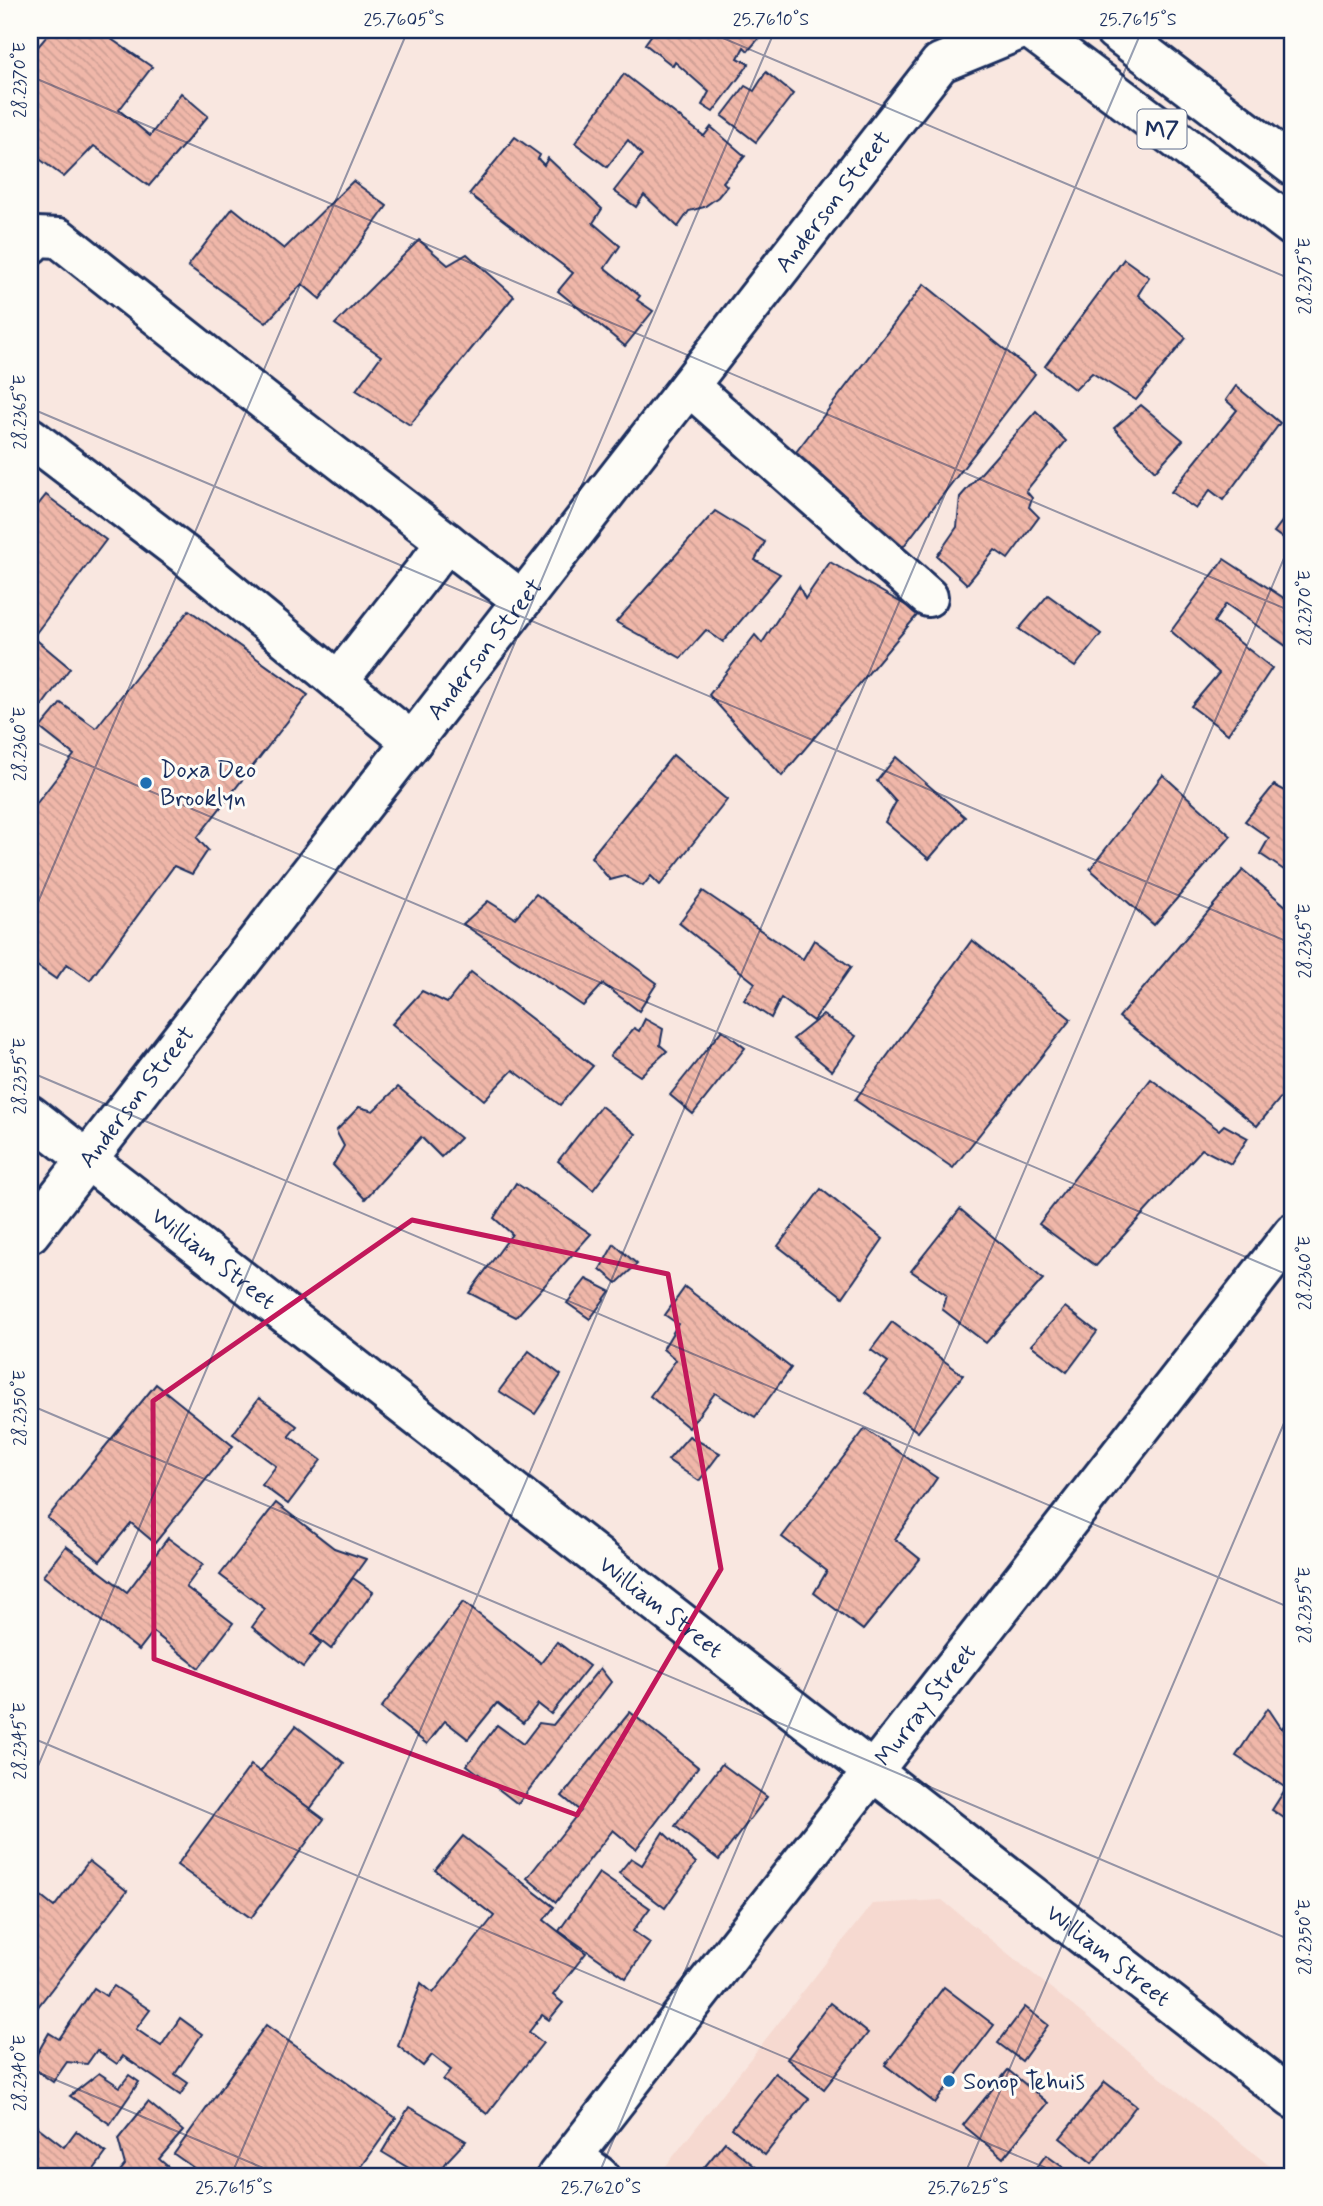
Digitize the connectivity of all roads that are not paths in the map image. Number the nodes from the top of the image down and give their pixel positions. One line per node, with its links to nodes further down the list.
1 (1020, 30): 4 (street, Anderson Street)
2 (1031, 30): 6 (street, M7)
3 (1114, 30): 5 (street, M7)
4 (941, 47): 8 (street, Anderson Street)
5 (1293, 166)
6 (1293, 228)
7 (30, 245): 10 (street)
8 (689, 386): 11 (street); 12 (street, Anderson Street)
9 (30, 437): 13 (street)
10 (447, 542): 12 (street); 13 (street)
11 (928, 597)
12 (522, 600): 14 (street, Anderson Street)
13 (339, 680): 14 (street)
14 (412, 742): 16 (street, Anderson Street)
15 (30, 1115): 16 (street, William Street)
16 (87, 1160): 17 (street, Anderson Street); 19 (street, William Street)
17 (30, 1233)
18 (1293, 1233): 19 (street, Murray Street)
19 (872, 1773): 20 (street, William Street); 21 (street, Murray Street)
20 (1293, 2099)
21 (577, 2169)

